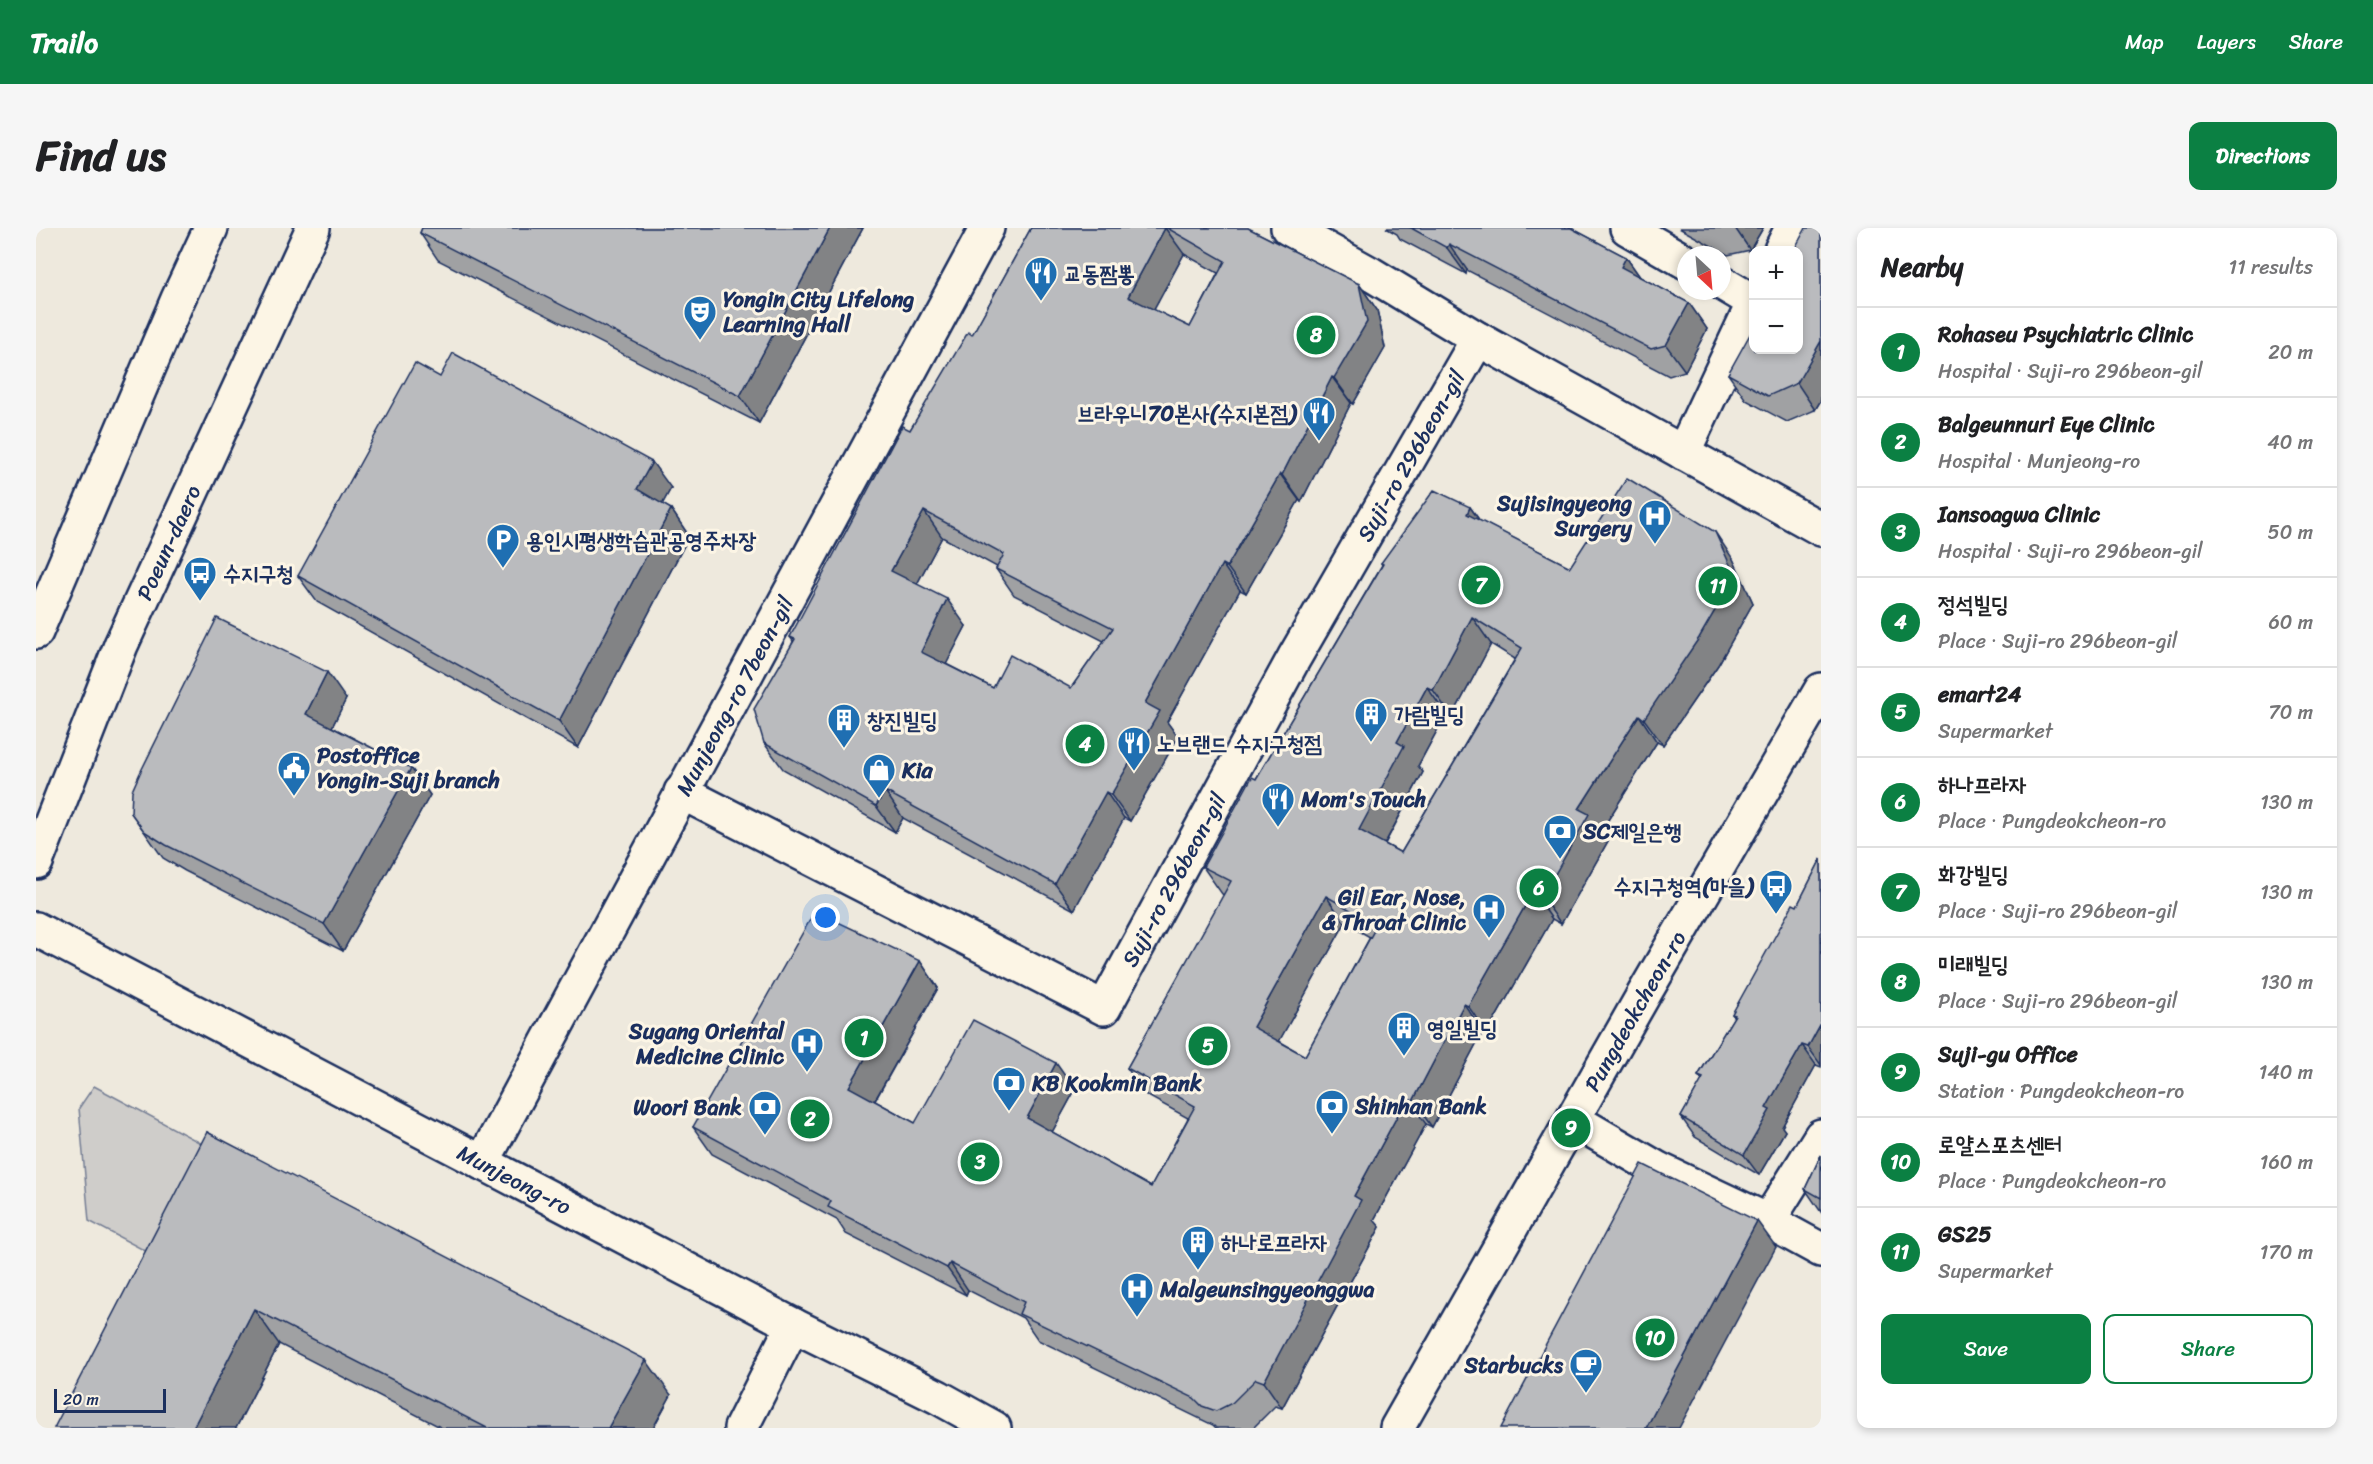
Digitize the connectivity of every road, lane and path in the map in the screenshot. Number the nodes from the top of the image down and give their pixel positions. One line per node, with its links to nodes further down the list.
1 (211, 228): 15 (street)
2 (313, 228): 18 (street, Poeun-daero)
3 (987, 228): 17 (street, Munjeong-ro 7beon-gil)
4 (1288, 228): 12 (street)
5 (1627, 228): 8 (street)
6 (1792, 228): 7 (street)
7 (1782, 246)
8 (1677, 257)
9 (1731, 288): 10 (street)
10 (1751, 300)
11 (1749, 313): 13 (street)
12 (1478, 339): 13 (street); 17 (street, Suji-ro 296beon-gil)
13 (1683, 453): 14 (street)
14 (1821, 529)
15 (36, 632)
16 (1821, 690): 20 (street, Pungdeokcheon-ro)
17 (681, 792): 22 (street, Munjeong-ro 7beon-gil)
18 (36, 862)
19 (36, 929): 22 (street, Munjeong-ro)
20 (1574, 1120): 23 (street); 28 (street, Pungdeokcheon-ro)
21 (1821, 1136): 23 (street)
22 (482, 1163): 25 (street, Munjeong-ro)
23 (1767, 1221): 24 (street)
24 (1821, 1250)
25 (794, 1325): 26 (street); 27 (street, Munjeong-ro)
26 (741, 1428)
27 (994, 1428)
28 (1397, 1428)

